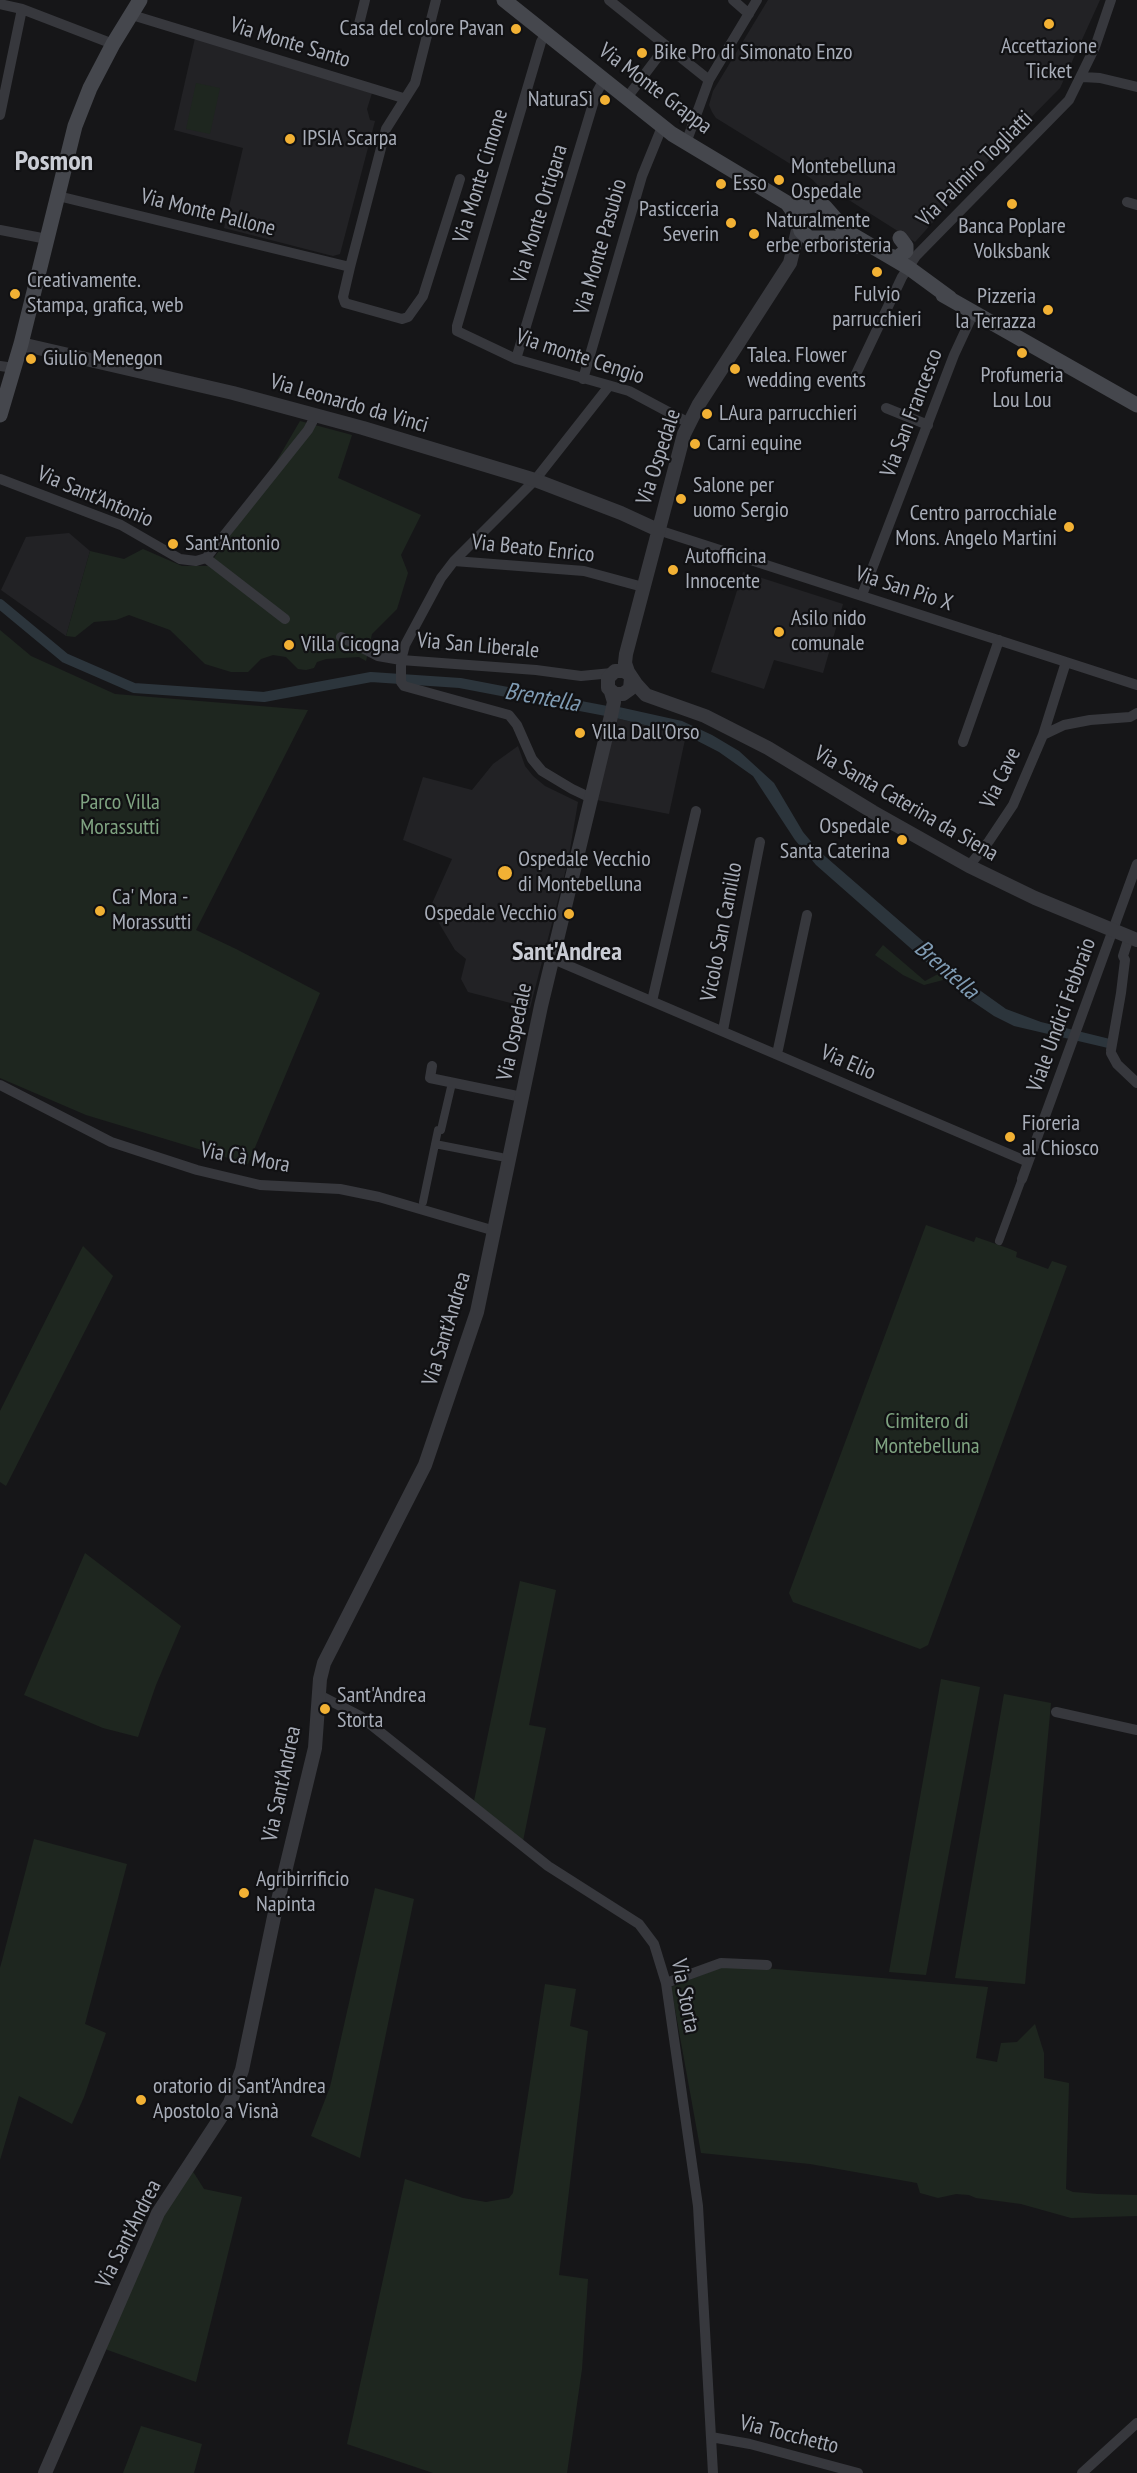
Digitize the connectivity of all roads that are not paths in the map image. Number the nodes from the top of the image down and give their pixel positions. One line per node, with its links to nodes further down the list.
1 (140, 0): 12 (main road)
2 (365, 0): 13 (street)
3 (436, 0): 21 (street)
4 (504, 0): 14 (main road, Via Monte Grappa)
5 (609, 0): 16 (street)
6 (733, 0): 11 (street)
7 (757, 0): 11 (street)
8 (1111, 0): 17 (street, Via Palmiro Togliatti)
9 (3, 3): 10 (street)
10 (22, 9): 15 (street); 23 (street)
11 (749, 14): 18 (street)
12 (132, 15): 15 (main road); 21 (street, Via Monte Santo)
13 (357, 28)
14 (546, 33): 19 (main road, Via Monte Grappa); 42 (street, Via Monte Cimone)
15 (113, 44): 27 (main road)
16 (666, 46): 18 (street); 22 (street)
17 (1083, 77): 20 (street); 36 (street, Via Palmiro Togliatti)
18 (709, 80): 25 (street)
19 (603, 81): 22 (main road, Via Monte Grappa); 44 (street, Via Monte Ortigara)
20 (1137, 87)
21 (403, 98): 39 (street)
22 (626, 99): 24 (main road, Via Monte Grappa)
23 (0, 115)
24 (662, 127): 25 (main road, Via Monte Grappa); 47 (street, Via Monte Pasubio)
25 (686, 143): 28 (main road, Via Monte Grappa)
26 (460, 179): 39 (street)
27 (58, 196): 35 (main road); 39 (street, Via Monte Pallone)
28 (787, 203): 29 (main road, Via Monte Grappa); 31 (main road, Via Monte Grappa)
29 (808, 207): 30 (main road, Via Monte Grappa); 31 (main road)
30 (833, 216): 33 (main road); 37 (main road, Via Monte Grappa)
31 (799, 223): 33 (main road, Via Monte Grappa); 38 (street, Via Ospedale)
32 (0, 230): 35 (street)
33 (820, 238): 38 (street, Via Ospedale); 40 (main road, Via Monte Grappa)
34 (900, 238): 36 (street); 37 (main road)
35 (47, 239): 43 (main road)
36 (927, 246): 40 (street, Via Palmiro Togliatti)
37 (890, 255): 40 (main road, Via Monte Grappa)
38 (795, 259): 53 (street, Via Ospedale)
39 (350, 267)
40 (906, 271): 41 (main road, Via Monte Grappa); 46 (street, Via Palmiro Togliatti)
41 (974, 312): 49 (main road, Via Monte Grappa); 54 (street, Via San Francesco)
42 (458, 332): 44 (street, Via monte Cengio)
43 (21, 344): 45 (main road); 52 (street, Via Leonardo da Vinci)
44 (516, 359): 47 (street, Via monte Cengio)
45 (7, 367): 51 (main road)
46 (856, 374)
47 (583, 379): 48 (street, Via monte Cengio)
48 (609, 386): 53 (street, Via monte Cengio); 56 (street)
49 (1137, 405)
50 (886, 408): 54 (street)
51 (0, 415)
52 (316, 415): 56 (street, Via Leonardo da Vinci); 58 (street)
53 (689, 423): 57 (street, Via Ospedale)
54 (928, 425): 61 (street, Via San Francesco)
55 (0, 479): 58 (street, Via Sant'Antonio)
56 (535, 480): 57 (street, Via Leonardo da Vinci); 59 (street)
57 (658, 530): 60 (street, Via Ospedale); 61 (street, Via San Pio X)
58 (206, 558): 62 (street)
59 (454, 561): 60 (street, Via Beato Enrico); 66 (street)
60 (643, 587): 65 (street, Via Ospedale)
61 (862, 595): 64 (street, Via San Pio X)
62 (285, 619)
63 (341, 637): 66 (street, Via San Liberale)
64 (999, 640): 67 (street, Via San Pio X); 76 (street)
65 (626, 654): 68 (street, Via Ospedale); 70 (street, Via Ospedale)
66 (401, 660): 69 (street, Via San Liberale); 77 (street)
67 (1066, 662): 71 (street, Via San Pio X); 75 (street, Via Cave)
68 (613, 672): 69 (street, Via San Liberale); 70 (street); 72 (street)
69 (581, 676): 72 (street, Via San Liberale)
70 (630, 677): 72 (street); 73 (street, Via Santa Caterina da Siena)
71 (1137, 685)
72 (615, 698): 73 (street, Via Santa Caterina da Siena); 77 (street, Via Ospedale)
73 (657, 699): 81 (street, Via Santa Caterina da Siena)
74 (1137, 713): 75 (street, Via Cave)
75 (1043, 735): 81 (street, Via Cave)
76 (963, 742)
77 (591, 798): 85 (street, Via Ospedale)
78 (696, 811): 86 (street)
79 (760, 842): 87 (street, Vicolo San Camillo)
80 (1137, 864): 83 (street, Viale Undici Febbraio)
81 (969, 866): 83 (street, Via Santa Caterina da Siena)
82 (807, 915): 88 (street)
83 (1113, 931): 84 (street, Via Santa Caterina da Siena); 96 (street, Viale Undici Febbraio)
84 (1133, 939): 91 (street)
85 (553, 959): 86 (street, Via Elio); 93 (street, Via Ospedale)
86 (652, 1001): 87 (street, Via Elio)
87 (723, 1030): 88 (street, Via Elio)
88 (777, 1054): 96 (street, Via Elio)
89 (432, 1066): 90 (street)
90 (452, 1083): 93 (street); 94 (street)
91 (1137, 1083)
92 (0, 1085): 99 (street, Via Cà Mora)
93 (522, 1097): 99 (street, Via Ospedale)
94 (435, 1144): 95 (street); 98 (street)
95 (501, 1157)
96 (1028, 1162): 97 (street, Viale Undici Febbraio)
97 (1022, 1179): 100 (street)
98 (423, 1202)
99 (495, 1231): 101 (street, Via Sant'Andrea)
100 (999, 1240)
101 (319, 1695): 105 (street, Via Storta); 108 (street, Via Sant'Andrea)
102 (1056, 1712): 103 (street)
103 (1137, 1730)
104 (767, 1965): 105 (street)
105 (666, 1983): 107 (street, Via Storta)
106 (1137, 2423): 111 (street)
107 (711, 2437): 109 (street, Via Storta); 110 (street, Via Tocchetto)
108 (45, 2473)
109 (713, 2473)
110 (858, 2473)
111 (1082, 2473)

